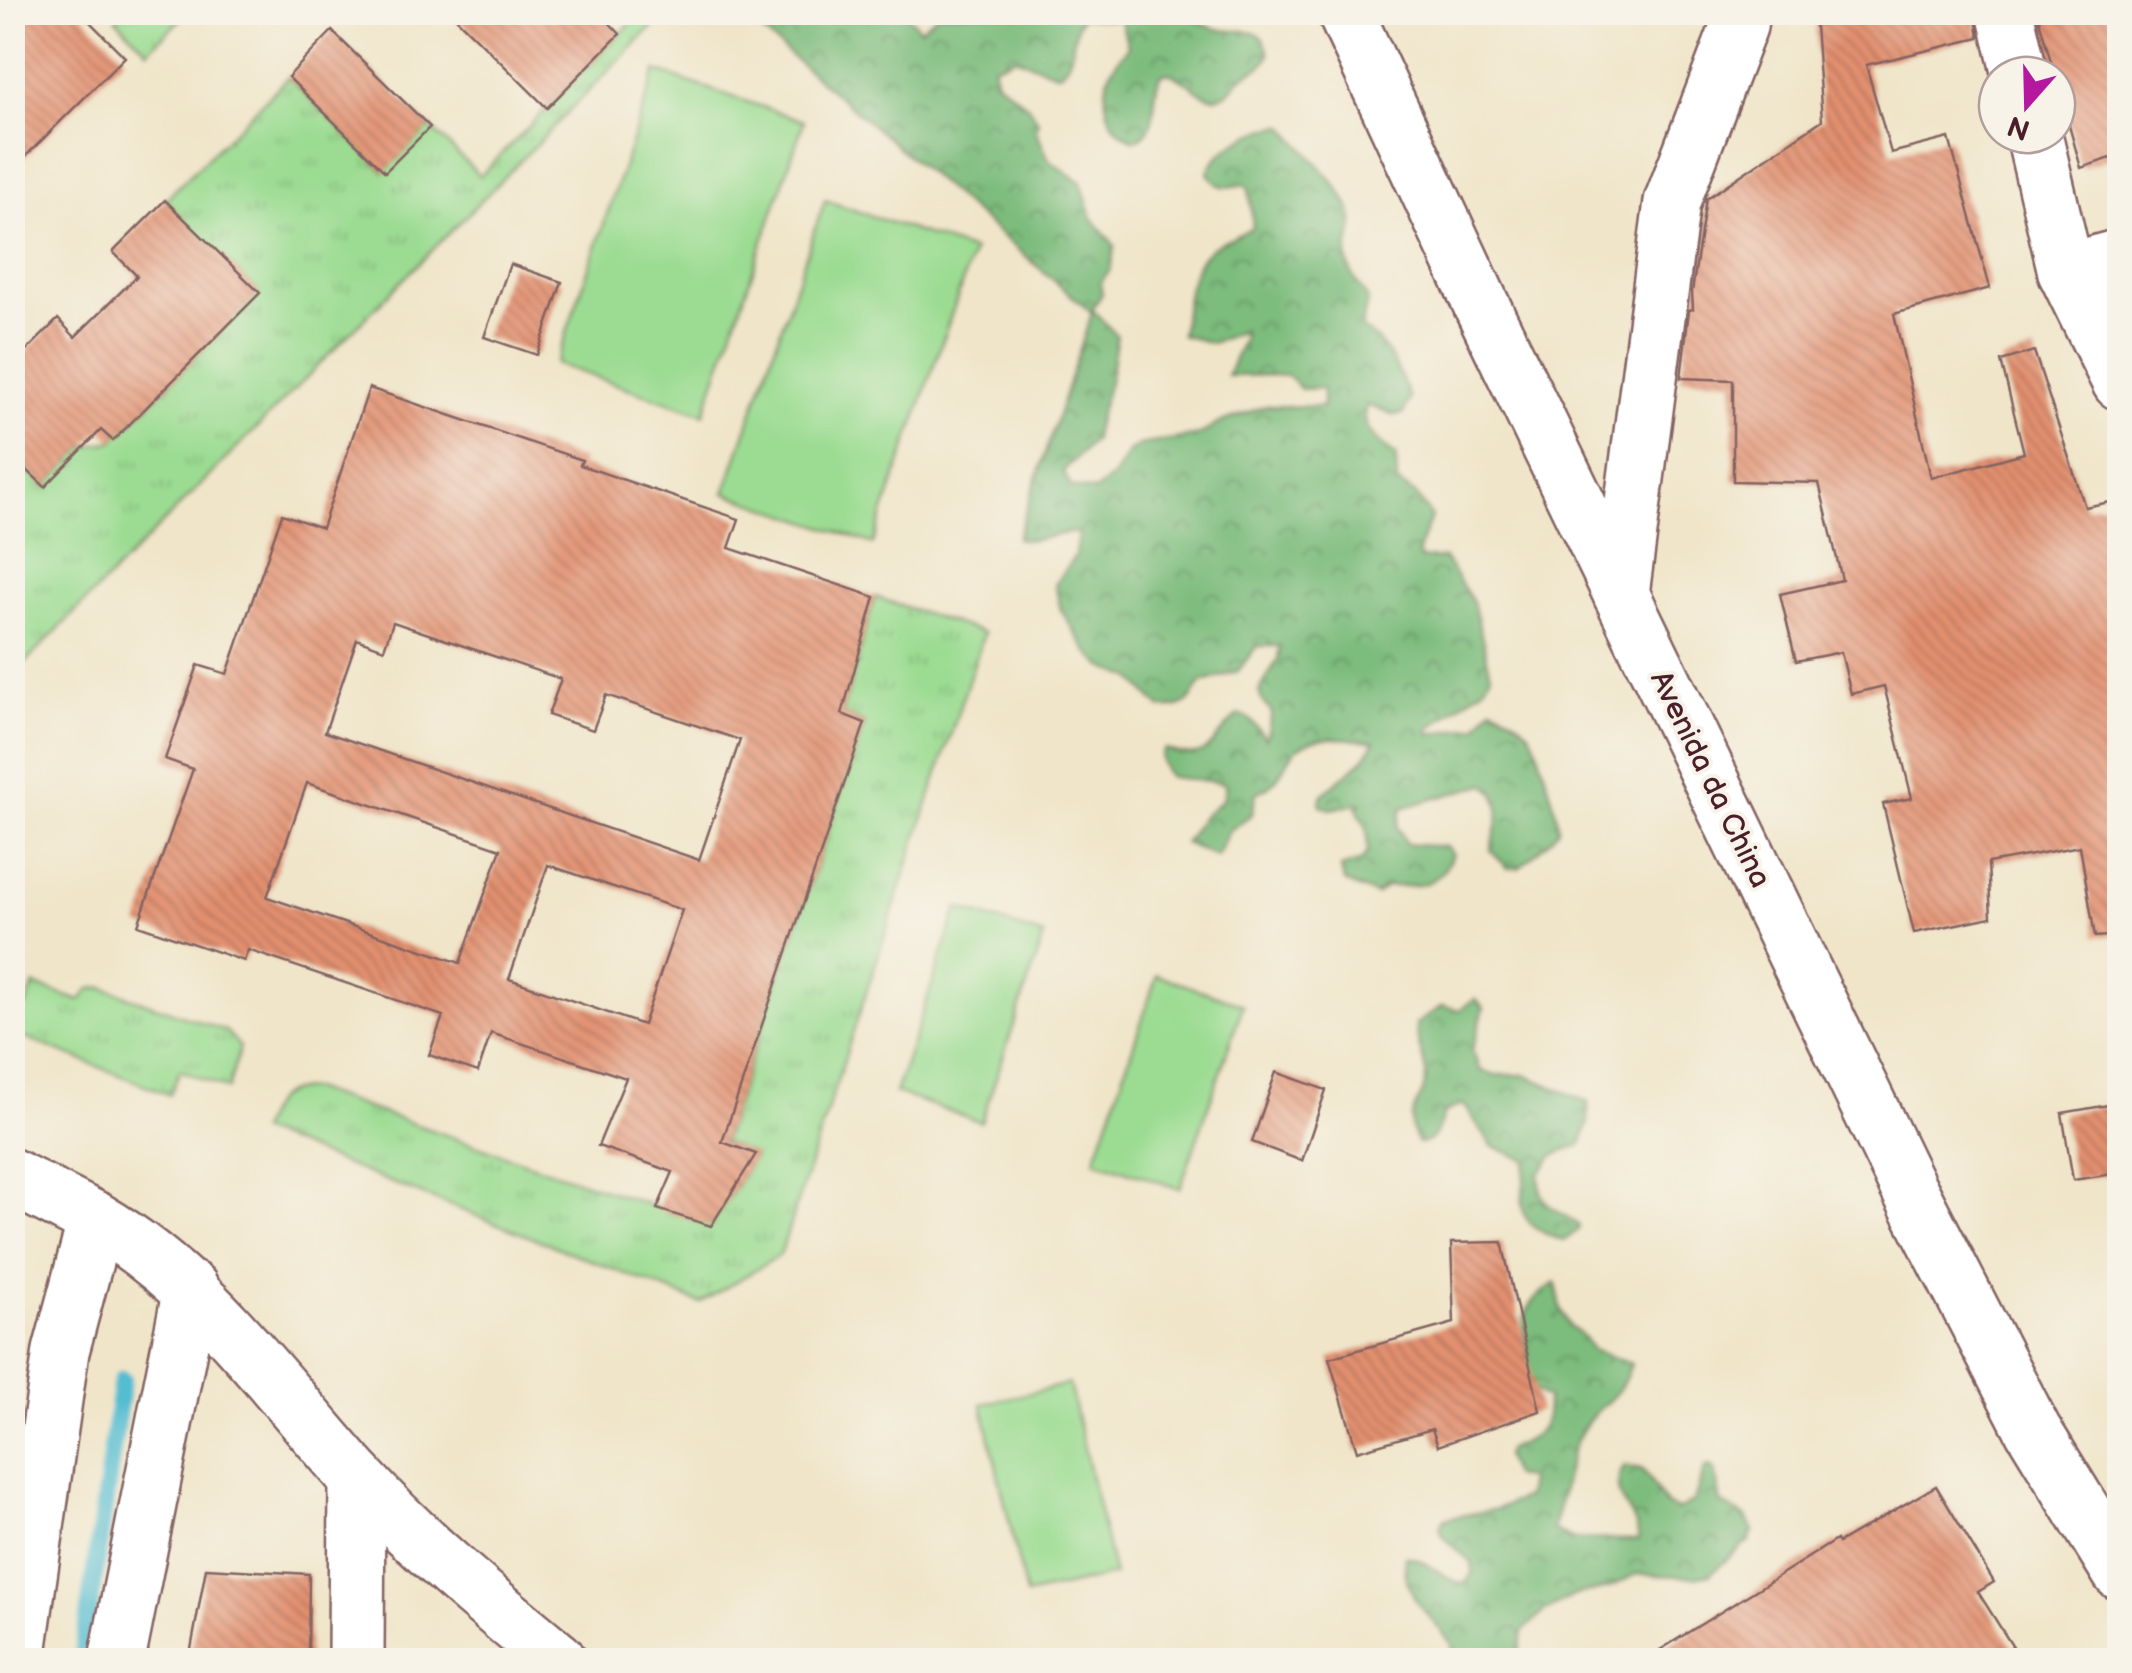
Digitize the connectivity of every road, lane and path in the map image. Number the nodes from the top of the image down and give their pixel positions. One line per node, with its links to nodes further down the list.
1 (1346, 12): 9 (street, Avenida da China)
2 (1741, 12): 9 (street)
3 (2005, 12): 4 (street)
4 (2015, 55)
5 (2039, 155): 7 (street)
6 (2120, 257): 7 (street)
7 (2066, 272): 8 (street)
8 (2120, 382)
9 (1621, 594): 16 (street, Avenida da China)
10 (12, 1177): 11 (street)
11 (96, 1220): 12 (street); 13 (street)
12 (190, 1289): 15 (street); 18 (street)
13 (61, 1352): 14 (street); 17 (street)
14 (12, 1382)
15 (357, 1478): 19 (street); 20 (street)
16 (2112, 1554)
17 (17, 1660)
18 (117, 1660)
19 (356, 1660)
20 (558, 1660)

